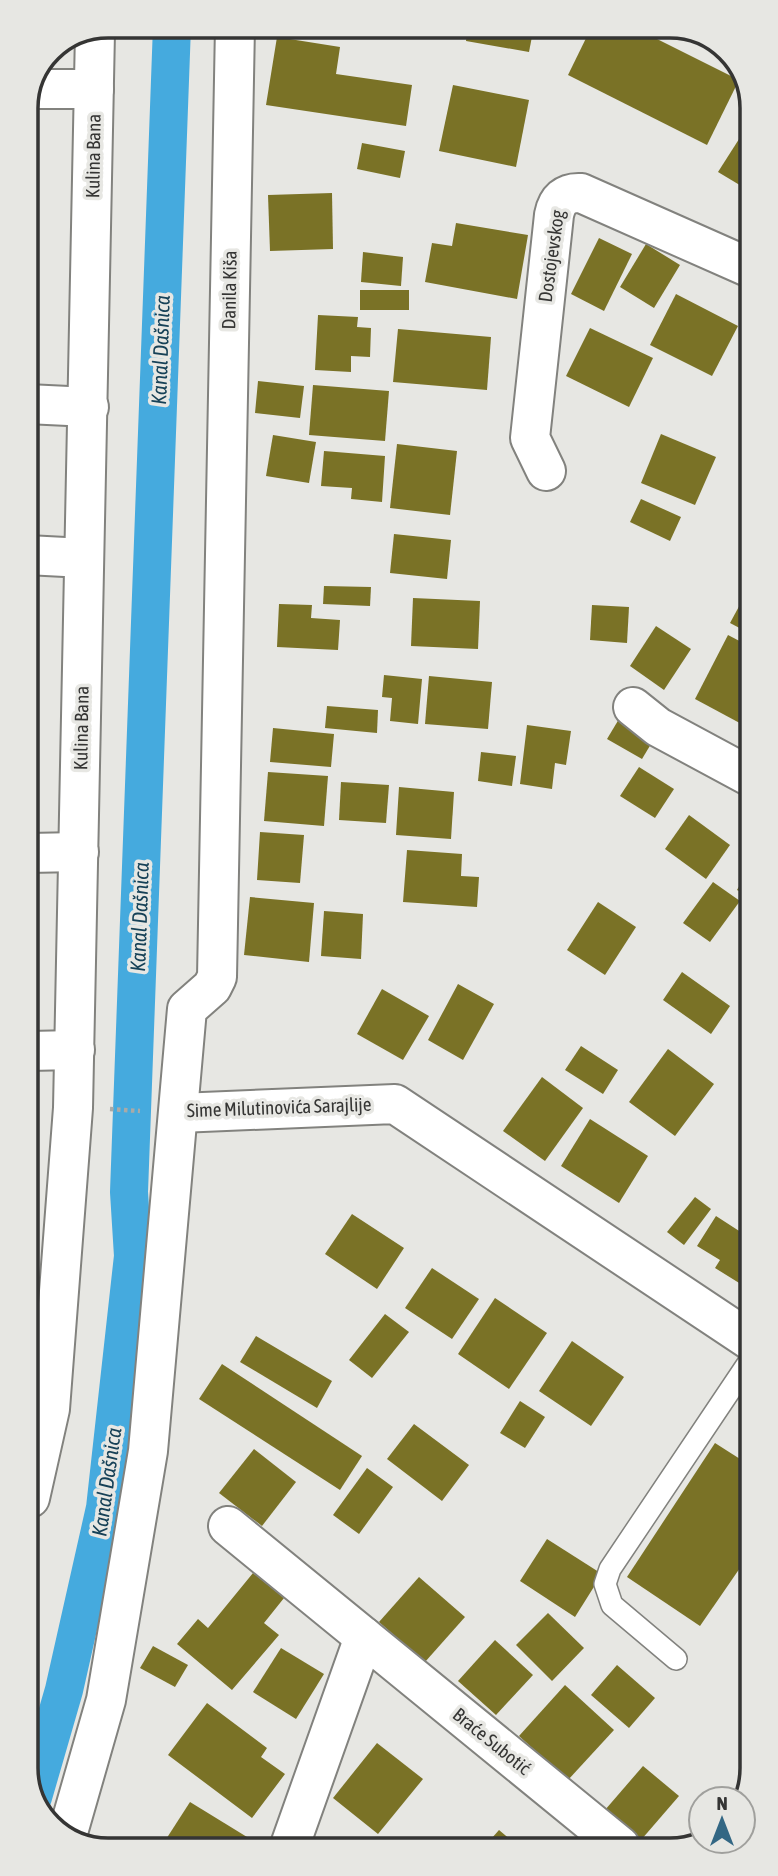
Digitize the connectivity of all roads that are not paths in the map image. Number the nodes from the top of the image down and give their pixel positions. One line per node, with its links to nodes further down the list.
1 (235, 38): 9 (street, Danila Kiša)
2 (95, 40): 4 (street, Kulina Bana)
3 (42, 89): 4 (street)
4 (94, 89): 7 (street, Kulina Bana)
5 (740, 263): 8 (street, Dostojevskog)
6 (39, 405): 7 (street)
7 (89, 407): 11 (street, Kulina Bana)
8 (546, 471)
9 (223, 554): 18 (street, Sime Milutinovića Sarajlije)
10 (39, 556): 11 (street)
11 (84, 558): 14 (street, Kulina Bana)
12 (633, 706): 13 (street)
13 (740, 771)
14 (79, 852): 15 (street); 16 (street, Kulina Bana)
15 (39, 853)
16 (75, 1050): 17 (street); 19 (street, Kulina Bana)
17 (38, 1051)
18 (162, 1112): 20 (street, Sime Milutinovića Sarajlije); 26 (street)
19 (46, 1253): 22 (street, Kulina Bana)
20 (740, 1333)
21 (740, 1375): 25 (lane)
22 (38, 1462)
23 (228, 1525): 24 (street, Braće Subotić)
24 (364, 1637): 27 (street); 28 (street, Braće Subotić)
25 (676, 1659)
26 (70, 1826)
27 (293, 1837)
28 (610, 1838)

